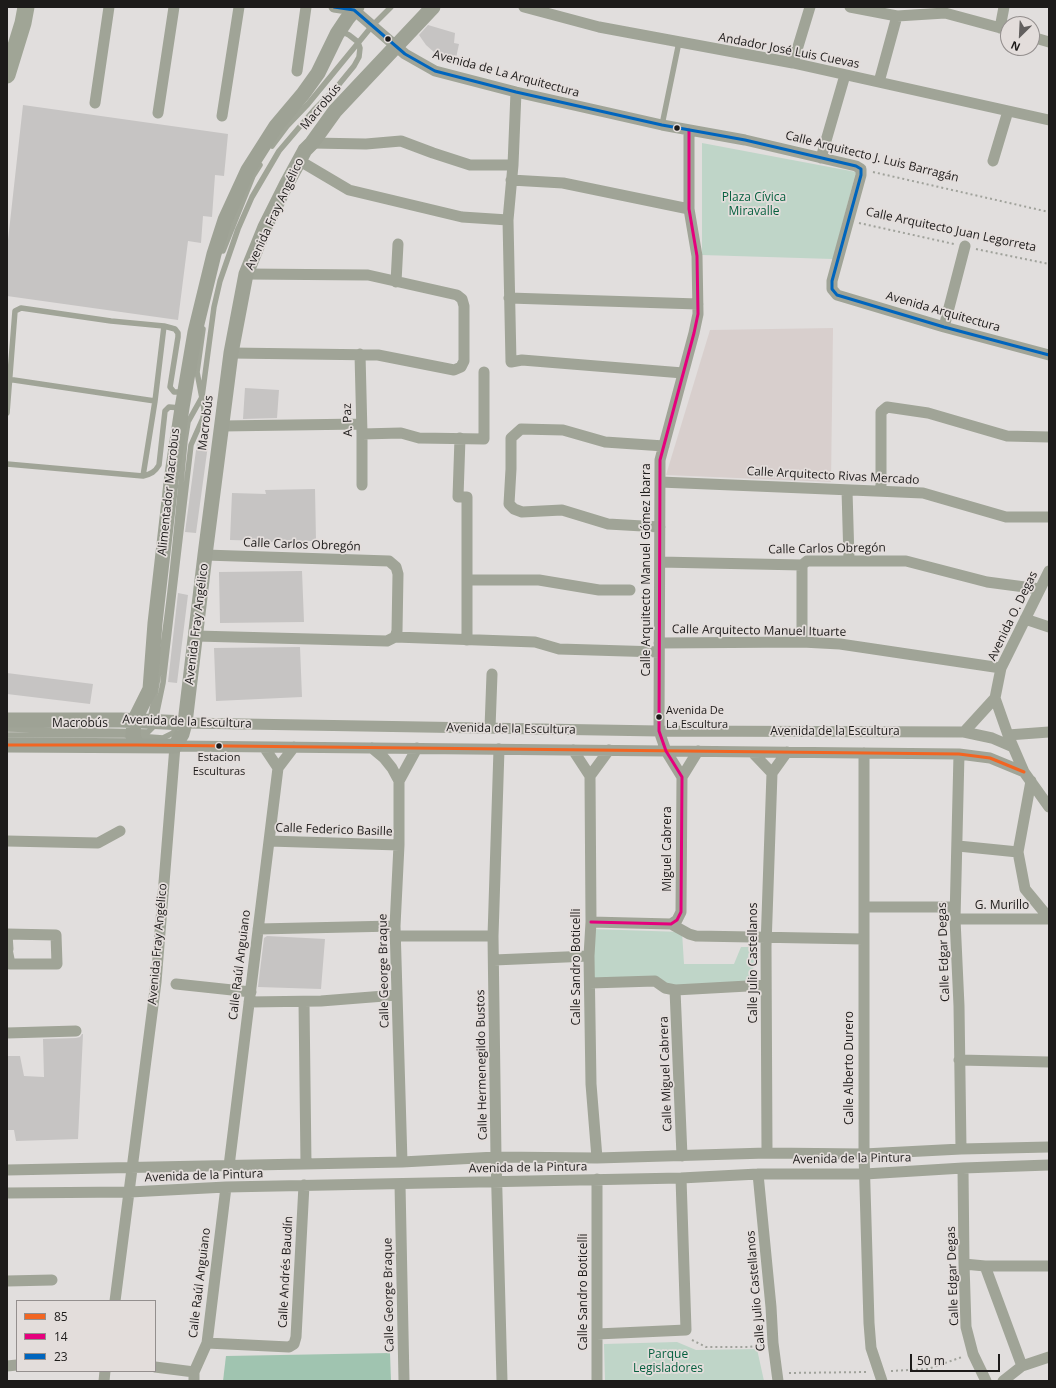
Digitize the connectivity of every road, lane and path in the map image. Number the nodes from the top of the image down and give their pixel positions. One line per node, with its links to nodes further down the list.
1 (26, 7): 21 (main road)
2 (109, 7): 28 (street)
3 (174, 7): 30 (street)
4 (239, 7): 31 (street)
5 (306, 7): 23 (street)
6 (334, 7): 13 (street)
7 (391, 7): 15 (lane, Macrobús)
8 (427, 7): 20 (lane, Macrobús)
9 (433, 7): 20 (street, Avenida Fray Angélico)
10 (524, 7): 19 (street, Andador José Luis Cuevas)
11 (810, 7): 22 (street)
12 (850, 7): 14 (street)
13 (355, 9): 15 (street, Avenida de La Arquitectura); 17 (street)
14 (897, 16): 16 (street); 26 (street)
15 (372, 26): 18 (lane, Macrobús); 20 (street, Avenida de La Arquitectura)
16 (1000, 28)
17 (337, 34): 18 (lane); 65 (street)
18 (358, 42): 36 (lane, Macrobús); 66 (lane, Alimentador Macrobus)
19 (679, 42): 22 (street, Andador José Luis Cuevas); 33 (lane)
20 (394, 45): 27 (street, Avenida de La Arquitectura); 35 (street, Avenida Fray Angélico); 103 (lane, Macrobús)
21 (10, 55): 24 (main road)
22 (793, 63): 25 (street, Andador José Luis Cuevas)
23 (297, 71)
24 (7, 75)
25 (845, 75): 26 (street, Andador José Luis Cuevas); 38 (street)
26 (879, 82): 29 (street, Andador José Luis Cuevas)
27 (516, 92): 33 (street, Avenida de La Arquitectura); 41 (street)
28 (95, 103)
29 (1008, 111): 32 (street, Andador José Luis Cuevas); 40 (street)
30 (158, 113)
31 (222, 116)
32 (1049, 120)
33 (662, 125): 34 (street, Avenida de La Arquitectura)
34 (689, 130): 38 (street, Calle Arquitecto J. Luis Barragán); 44 (street, Calle Arquitecto Manuel Gómez Ibarra)
35 (312, 143): 39 (street, Avenida Fray Angélico); 41 (street)
36 (267, 152)
37 (264, 158): 50 (lane)
38 (821, 158): 42 (street, Calle Arquitecto J. Luis Barragán)
39 (300, 161): 46 (street); 53 (street, Avenida Fray Angélico)
40 (993, 161)
41 (513, 165): 43 (street)
42 (861, 169): 45 (path, Calle Arquitecto J. Luis Barragán); 47 (street)
43 (511, 180): 44 (street); 46 (street)
44 (689, 209): 56 (street, Calle Arquitecto Manuel Gómez Ibarra)
45 (1049, 212)
46 (508, 220): 55 (street)
47 (848, 221): 49 (path, Calle Arquitecto Juan Legorreta); 58 (street, Avenida Arquitectura)
48 (398, 244): 54 (street)
49 (965, 246): 52 (path, Calle Arquitecto Juan Legorreta); 58 (street)
50 (220, 257)
51 (218, 264): 66 (lane, Macrobús)
52 (1049, 264)
53 (246, 274): 54 (street); 59 (street, Avenida Fray Angélico)
54 (396, 282): 60 (street)
55 (509, 298): 56 (street); 63 (street)
56 (698, 304): 63 (street, Calle Arquitecto Manuel Gómez Ibarra)
57 (164, 326): 64 (lane); 65 (lane); 67 (lane)
58 (944, 328): 61 (street, Avenida Arquitectura)
59 (231, 353): 60 (street); 70 (street, Avenida Fray Angélico)
60 (360, 354): 71 (street, A. Paz)
61 (1049, 355)
62 (484, 372): 73 (street)
63 (683, 373): 74 (street, Calle Arquitecto Manuel Gómez Ibarra)
64 (8, 380): 67 (lane); 69 (lane)
65 (184, 393): 68 (street)
66 (202, 397): 102 (lane, Macrobús); 102 (lane, Alimentador Macrobus)
67 (155, 401): 76 (lane)
68 (182, 408): 76 (lane); 109 (street)
69 (7, 413)
70 (222, 426): 71 (street); 83 (street, Avenida Fray Angélico)
71 (362, 429): 73 (street); 78 (street, A. Paz)
72 (1049, 437): 80 (street)
73 (460, 438): 88 (street)
74 (664, 446): 77 (street, Calle Arquitecto Manuel Gómez Ibarra); 82 (street)
75 (7, 464): 76 (lane)
76 (143, 476)
77 (660, 482): 79 (street, Calle Arquitecto Rivas Mercado); 82 (street, Calle Arquitecto Manuel Gómez Ibarra)
78 (362, 484)
79 (847, 490): 80 (street, Calle Arquitecto Rivas Mercado); 84 (street)
80 (880, 491): 81 (street, Calle Arquitecto Rivas Mercado)
81 (1049, 517)
82 (660, 527): 85 (street, Calle Arquitecto Manuel Gómez Ibarra)
83 (205, 555): 93 (street, Avenida Fray Angélico); 94 (street, Calle Carlos Obregón)
84 (849, 560): 86 (street, Calle Carlos Obregón); 89 (street, Calle Carlos Obregón)
85 (660, 562): 86 (street, Calle Carlos Obregón); 97 (street, Calle Arquitecto Manuel Gómez Ibarra)
86 (802, 565): 96 (street)
87 (1049, 571): 89 (street, Avenida O. Degas)
88 (467, 580): 90 (street); 95 (street)
89 (1040, 589): 91 (street, Avenida O. Degas)
90 (630, 590)
91 (1025, 619): 92 (street); 98 (street, Avenida O. Degas)
92 (1049, 627)
93 (196, 636): 94 (street, Calle Arquitecto Manuel Ituarte); 103 (street, Avenida Fray Angélico)
94 (395, 637): 95 (street, Calle Arquitecto Manuel Ituarte)
95 (467, 640): 97 (street, Calle Arquitecto Manuel Ituarte)
96 (802, 642): 97 (street, Calle Arquitecto Manuel Ituarte); 98 (street, Calle Arquitecto Manuel Ituarte)
97 (659, 647): 106 (street, Calle Arquitecto Manuel Gómez Ibarra)
98 (1001, 668): 100 (street, Avenida O. Degas)
99 (492, 674): 104 (street)
100 (995, 698): 107 (street); 111 (street)
101 (7, 720): 109 (street, Avenida de la Escultura)
102 (153, 721): 103 (street, Avenida de la Escultura); 109 (street, Avenida de la Escultura)
103 (182, 723): 104 (street, Avenida de la Escultura); 109 (lane, Macrobús); 113 (street, Avenida Fray Angélico)
104 (490, 728): 106 (street, Avenida de la Escultura)
105 (7, 729): 109 (lane, Macrobús)
106 (659, 731): 107 (street, Avenida de la Escultura); 122 (street, Calle Arquitecto Manuel Gómez Ibarra)
107 (964, 732): 118 (street, Avenida de la Escultura)
108 (1049, 732): 111 (street)
109 (132, 734): 110 (lane, Macrobús); 112 (street, Avenida de la Escultura); 113 (street, Avenida de la Escultura)
110 (7, 735)
111 (1008, 735): 118 (street)
112 (7, 745)
113 (175, 746): 114 (street, Avenida de la Escultura); 178 (street, Avenida Fray Angélico)
114 (264, 747): 115 (street, Avenida de la Escultura); 128 (street)
115 (294, 747): 116 (street, Avenida de la Escultura); 128 (street)
116 (372, 748): 117 (street, Avenida de la Escultura); 133 (street)
117 (418, 748): 119 (street, Avenida de la Escultura); 133 (street, Calle George Braque)
118 (1013, 748): 129 (street)
119 (499, 749): 120 (street, Avenida de la Escultura); 150 (street, Calle Hermenegildo Bustos)
120 (573, 750): 121 (street, Avenida de la Escultura); 131 (street)
121 (609, 750): 122 (street, Avenida de la Escultura); 131 (street)
122 (666, 751): 123 (street, Avenida de la Escultura); 132 (street)
123 (698, 751): 124 (street, Avenida de la Escultura); 132 (street)
124 (752, 752): 125 (street, Avenida de la Escultura); 130 (street)
125 (787, 752): 126 (street, Avenida de la Escultura); 130 (street)
126 (864, 753): 127 (street, Avenida de la Escultura); 142 (street, Calle Alberto Durero)
127 (959, 754): 129 (street, Avenida de la Escultura); 140 (street, Calle Edgar Degas)
128 (278, 768): 138 (street, Calle Raúl Anguiano)
129 (1024, 772): 134 (street)
130 (772, 773): 151 (street, Calle Julio Castellanos)
131 (590, 776): 146 (street, Calle Sandro Boticelli)
132 (682, 777): 147 (street, Miguel Cabrera)
133 (399, 781): 139 (street, Calle George Braque)
134 (1031, 781): 135 (street); 141 (street)
135 (1049, 807)
136 (120, 831): 137 (street)
137 (7, 841)
138 (269, 841): 139 (street, Calle Federico Basille); 148 (street, Calle Raúl Anguiano)
139 (399, 845): 149 (street, Calle George Braque)
140 (958, 846): 141 (street); 143 (street, Calle Edgar Degas)
141 (1018, 852): 145 (street)
142 (864, 907): 143 (street); 152 (street, Calle Alberto Durero)
143 (955, 907): 144 (street, Calle Edgar Degas)
144 (955, 919): 145 (street, G. Murillo); 165 (street, Calle Edgar Degas)
145 (1049, 919)
146 (591, 922): 147 (street); 154 (street, Calle Sandro Boticelli)
147 (674, 922): 151 (street)
148 (258, 929): 149 (street); 161 (street, Calle Raúl Anguiano)
149 (395, 931): 150 (street); 160 (street, Calle George Braque)
150 (492, 936): 155 (street, Calle Hermenegildo Bustos)
151 (766, 937): 152 (street); 158 (street, Calle Julio Castellanos)
152 (863, 940): 170 (street, Calle Alberto Durero)
153 (7, 949): 153 (street)
154 (589, 956): 155 (street); 156 (street, Calle Sandro Boticelli)
155 (494, 960): 172 (street, Calle Hermenegildo Bustos)
156 (590, 983): 159 (street); 173 (street, Calle Sandro Boticelli)
157 (176, 984): 161 (street)
158 (766, 985): 159 (street); 169 (street, Calle Julio Castellanos)
159 (675, 990): 171 (street, Calle Miguel Cabrera)
160 (397, 995): 162 (street); 174 (street, Calle George Braque)
161 (250, 997): 162 (street); 177 (street, Calle Raúl Anguiano)
162 (304, 1002): 175 (street)
163 (76, 1031): 164 (street)
164 (7, 1033)
165 (959, 1060): 166 (street); 168 (street, Calle Edgar Degas)
166 (1049, 1062)
167 (1049, 1147): 168 (street, Avenida de la Pintura)
168 (961, 1149): 170 (street, Avenida de la Pintura)
169 (768, 1153): 170 (street, Avenida de la Pintura); 171 (street, Avenida de la Pintura)
170 (864, 1154): 182 (street, Calle Alberto Durero)
171 (682, 1156): 173 (street, Avenida de la Pintura)
172 (496, 1157): 173 (street, Avenida de la Pintura); 174 (street, Avenida de la Pintura); 185 (street, Calle Hermenegildo Bustos)
173 (597, 1158)
174 (402, 1162): 175 (street, Avenida de la Pintura)
175 (306, 1164): 177 (street, Avenida de la Pintura)
176 (1049, 1165): 179 (street, Avenida de la Pintura)
177 (229, 1166): 178 (street, Avenida de la Pintura)
178 (131, 1168): 180 (street, Avenida de la Pintura); 189 (street, Avenida Fray Angélico)
179 (964, 1168): 182 (street, Avenida de la Pintura); 191 (street, Calle Edgar Degas)
180 (7, 1170)
181 (758, 1174): 182 (street, Avenida de la Pintura); 183 (street, Avenida de la Pintura); 200 (street, Calle Julio Castellanos)
182 (865, 1174): 209 (street, Calle Alberto Durero)
183 (680, 1178): 184 (street, Avenida de la Pintura); 197 (street)
184 (597, 1179): 185 (street, Avenida de la Pintura); 198 (street, Calle Sandro Boticelli)
185 (497, 1182): 186 (street, Avenida de la Pintura); 206 (street, Calle Hermenegildo Bustos)
186 (400, 1184): 187 (street, Avenida de la Pintura); 205 (street, Calle George Braque)
187 (304, 1185): 188 (street, Avenida de la Pintura); 199 (street, Calle Andrés Baudín)
188 (226, 1187): 189 (street, Avenida de la Pintura); 199 (street, Calle Raúl Anguiano)
189 (130, 1192): 190 (street, Avenida de la Pintura); 196 (street, Avenida Fray Angélico)
190 (7, 1193)
191 (964, 1264): 192 (street); 210 (street, Calle Edgar Degas)
192 (985, 1266): 193 (street); 202 (street)
193 (1049, 1266)
194 (52, 1280): 195 (street)
195 (7, 1282)
196 (115, 1300)
197 (686, 1330): 198 (street); 200 (path)
198 (597, 1334): 207 (street, Calle Sandro Boticelli)
199 (207, 1343): 204 (street, Calle Raúl Anguiano)
200 (773, 1343): 208 (street, Calle Julio Castellanos)
201 (1049, 1358): 202 (street)
202 (1022, 1366): 211 (street)
203 (156, 1367): 204 (street)
204 (194, 1377)
205 (404, 1381)
206 (502, 1381)
207 (597, 1381)
208 (778, 1381)
209 (882, 1381)
210 (986, 1381)
211 (1003, 1381)

